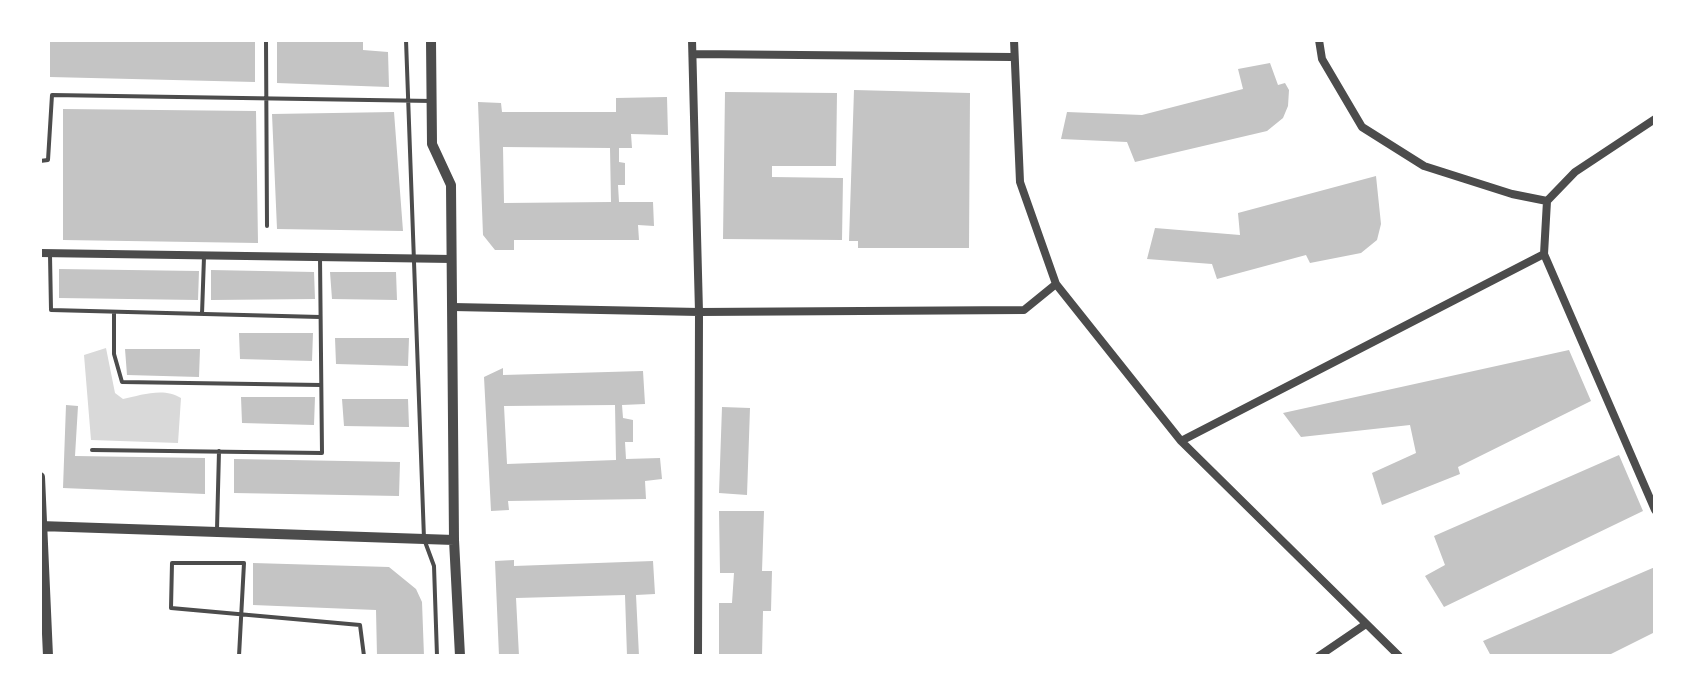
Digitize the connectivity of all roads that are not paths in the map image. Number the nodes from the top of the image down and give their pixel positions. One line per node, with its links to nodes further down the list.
1 (266, 40): 9 (lane)
2 (406, 40): 10 (lane)
3 (431, 40): 11 (street)
4 (692, 40): 7 (street)
5 (1014, 40): 8 (street)
6 (1319, 40): 14 (street)
7 (695, 54): 8 (street); 25 (street)
8 (1012, 57): 22 (street)
9 (266, 98): 10 (lane); 13 (lane); 15 (lane)
10 (408, 100): 11 (lane); 20 (lane)
11 (432, 101): 21 (street)
12 (1655, 119): 14 (street)
13 (40, 161)
14 (1547, 201): 17 (street)
15 (267, 226)
16 (45, 253): 18 (street); 24 (lane)
17 (1544, 254): 29 (street); 33 (street)
18 (204, 255): 19 (street); 26 (lane)
19 (320, 257): 20 (street); 27 (lane)
20 (412, 258): 21 (street); 36 (lane)
21 (452, 259): 23 (street)
22 (1056, 284): 25 (street); 29 (street)
23 (453, 307): 25 (street); 37 (street)
24 (114, 312): 26 (lane); 28 (lane)
25 (699, 312): 45 (street)
26 (202, 314): 27 (lane)
27 (320, 317): 28 (lane)
28 (321, 385): 31 (lane)
29 (1181, 441): 39 (street)
30 (92, 450): 31 (lane)
31 (219, 451): 35 (lane)
32 (40, 477): 34 (street)
33 (1655, 510)
34 (41, 526): 35 (street); 40 (street)
35 (216, 532): 36 (street)
36 (424, 539): 37 (street); 43 (lane)
37 (454, 540): 44 (street)
38 (241, 614): 38 (lane); 41 (lane); 42 (lane)
39 (1366, 624): 46 (street); 47 (street)
40 (48, 656)
41 (239, 656)
42 (364, 656)
43 (437, 656)
44 (460, 656)
45 (698, 656)
46 (1319, 656)
47 (1399, 656)

